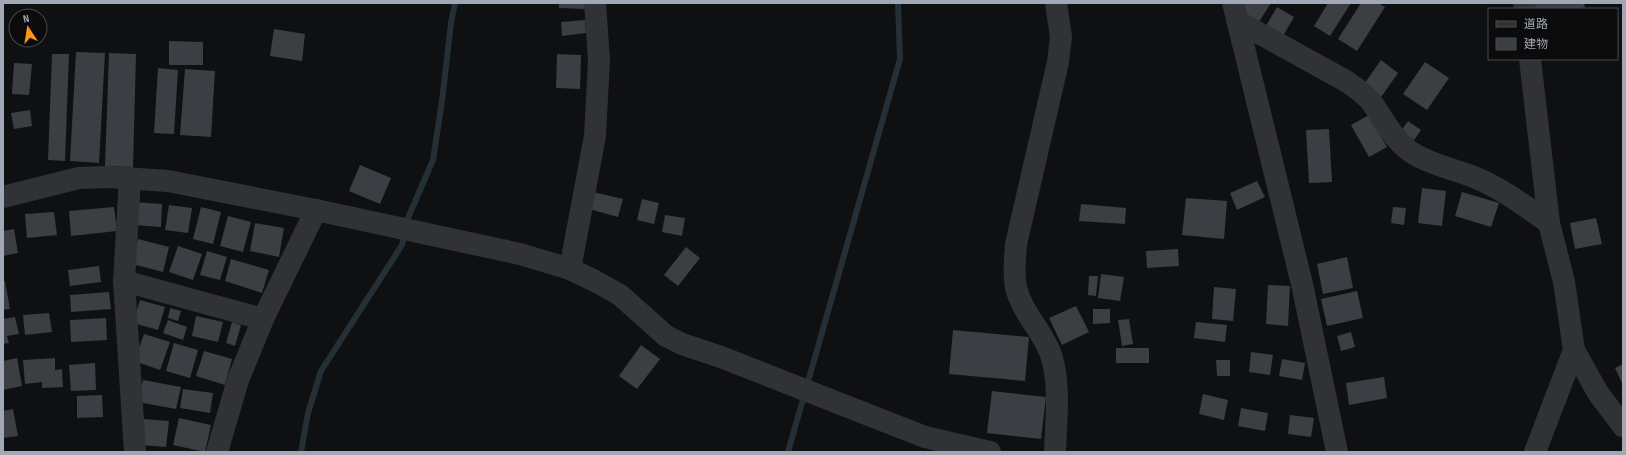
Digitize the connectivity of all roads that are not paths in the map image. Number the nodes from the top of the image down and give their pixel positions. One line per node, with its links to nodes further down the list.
1 (595, 3): 9 (street)
2 (1056, 3): 18 (street)
3 (1235, 12): 8 (street); 19 (street)
4 (1530, 60): 8 (street)
5 (130, 178): 6 (street); 7 (street); 10 (street)
6 (3, 197)
7 (316, 210): 9 (street); 11 (street)
8 (1548, 223): 12 (street)
9 (570, 269): 14 (street)
10 (124, 281): 11 (street); 15 (street)
11 (263, 319): 16 (street)
12 (1574, 350): 13 (street); 20 (street)
13 (1623, 426)
14 (922, 445): 17 (street)
15 (135, 452)
16 (218, 452)
17 (990, 452)
18 (1055, 452)
19 (1337, 452)
20 (1535, 452)

